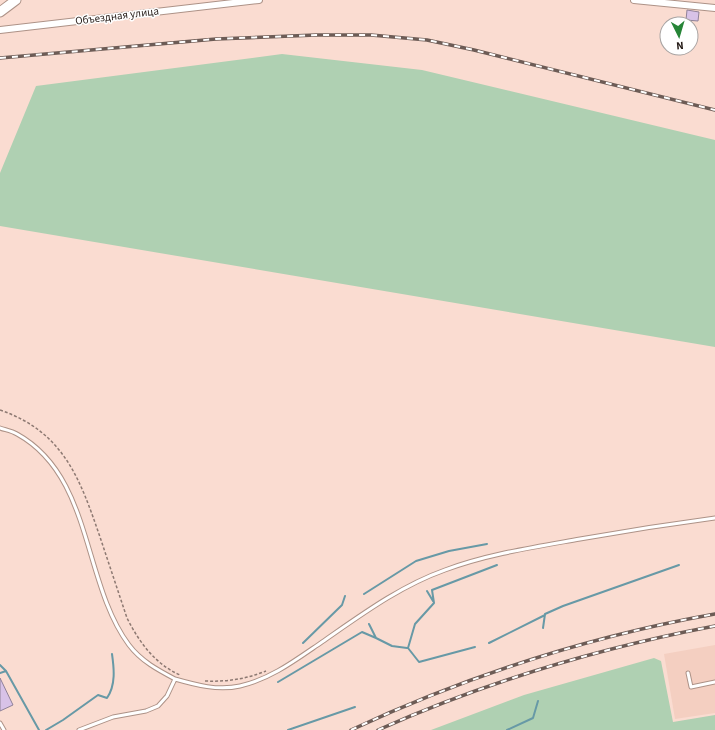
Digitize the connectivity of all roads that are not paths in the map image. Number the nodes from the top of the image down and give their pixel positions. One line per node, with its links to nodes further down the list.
1 (16, 0): 5 (main road)
2 (259, 0): 6 (street, Объездная улица)
3 (634, 0): 4 (street)
4 (715, 8)
5 (0, 12)
6 (0, 30)
7 (0, 428): 10 (lane)
8 (715, 518): 10 (lane)
9 (688, 673): 11 (lane)
10 (175, 679): 14 (lane)
11 (715, 682)
12 (0, 723): 13 (lane)
13 (4, 730)
14 (79, 730)

